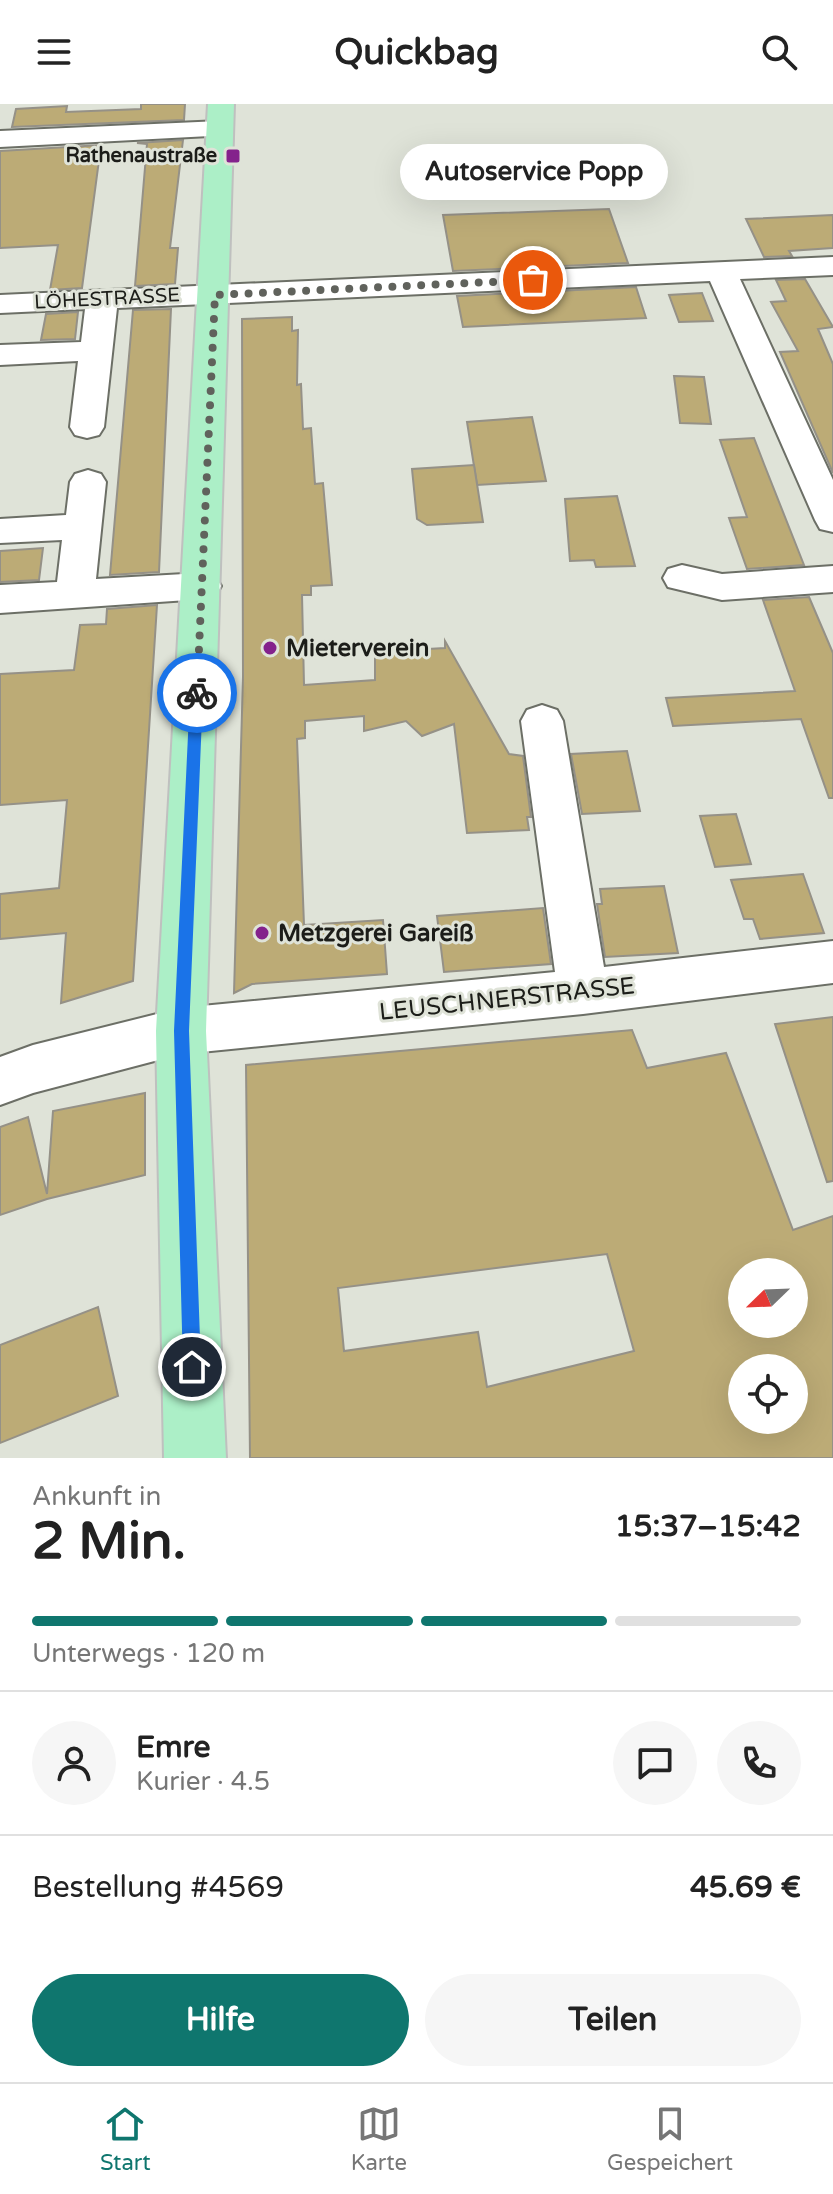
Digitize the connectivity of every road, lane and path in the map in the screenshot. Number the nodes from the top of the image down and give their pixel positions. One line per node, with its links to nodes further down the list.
1 (221, 117): 2 (street); 5 (main road)
2 (0, 139)
3 (833, 266): 4 (street, LÖHESTRASSE)
4 (721, 271): 5 (street, LÖHESTRASSE); 12 (street)
5 (215, 295): 6 (street, LÖHESTRASSE); 17 (main road)
6 (102, 300): 7 (street, LÖHESTRASSE); 8 (street)
7 (0, 304)
8 (95, 351): 9 (street); 10 (street)
9 (0, 355)
10 (87, 427)
11 (88, 482): 13 (street)
12 (833, 520)
13 (83, 527): 14 (street); 18 (street)
14 (0, 531)
15 (682, 578): 16 (street)
16 (833, 579)
17 (202, 586): 18 (street); 23 (main road)
18 (75, 594): 19 (street)
19 (0, 599)
20 (542, 721): 22 (street)
21 (833, 962): 22 (street, LEUSCHNERSTRASSE)
22 (583, 992): 23 (street, LEUSCHNERSTRASSE)
23 (181, 1031): 24 (street, LEUSCHNERSTRASSE); 25 (main road)
24 (0, 1081)
25 (195, 1458)

